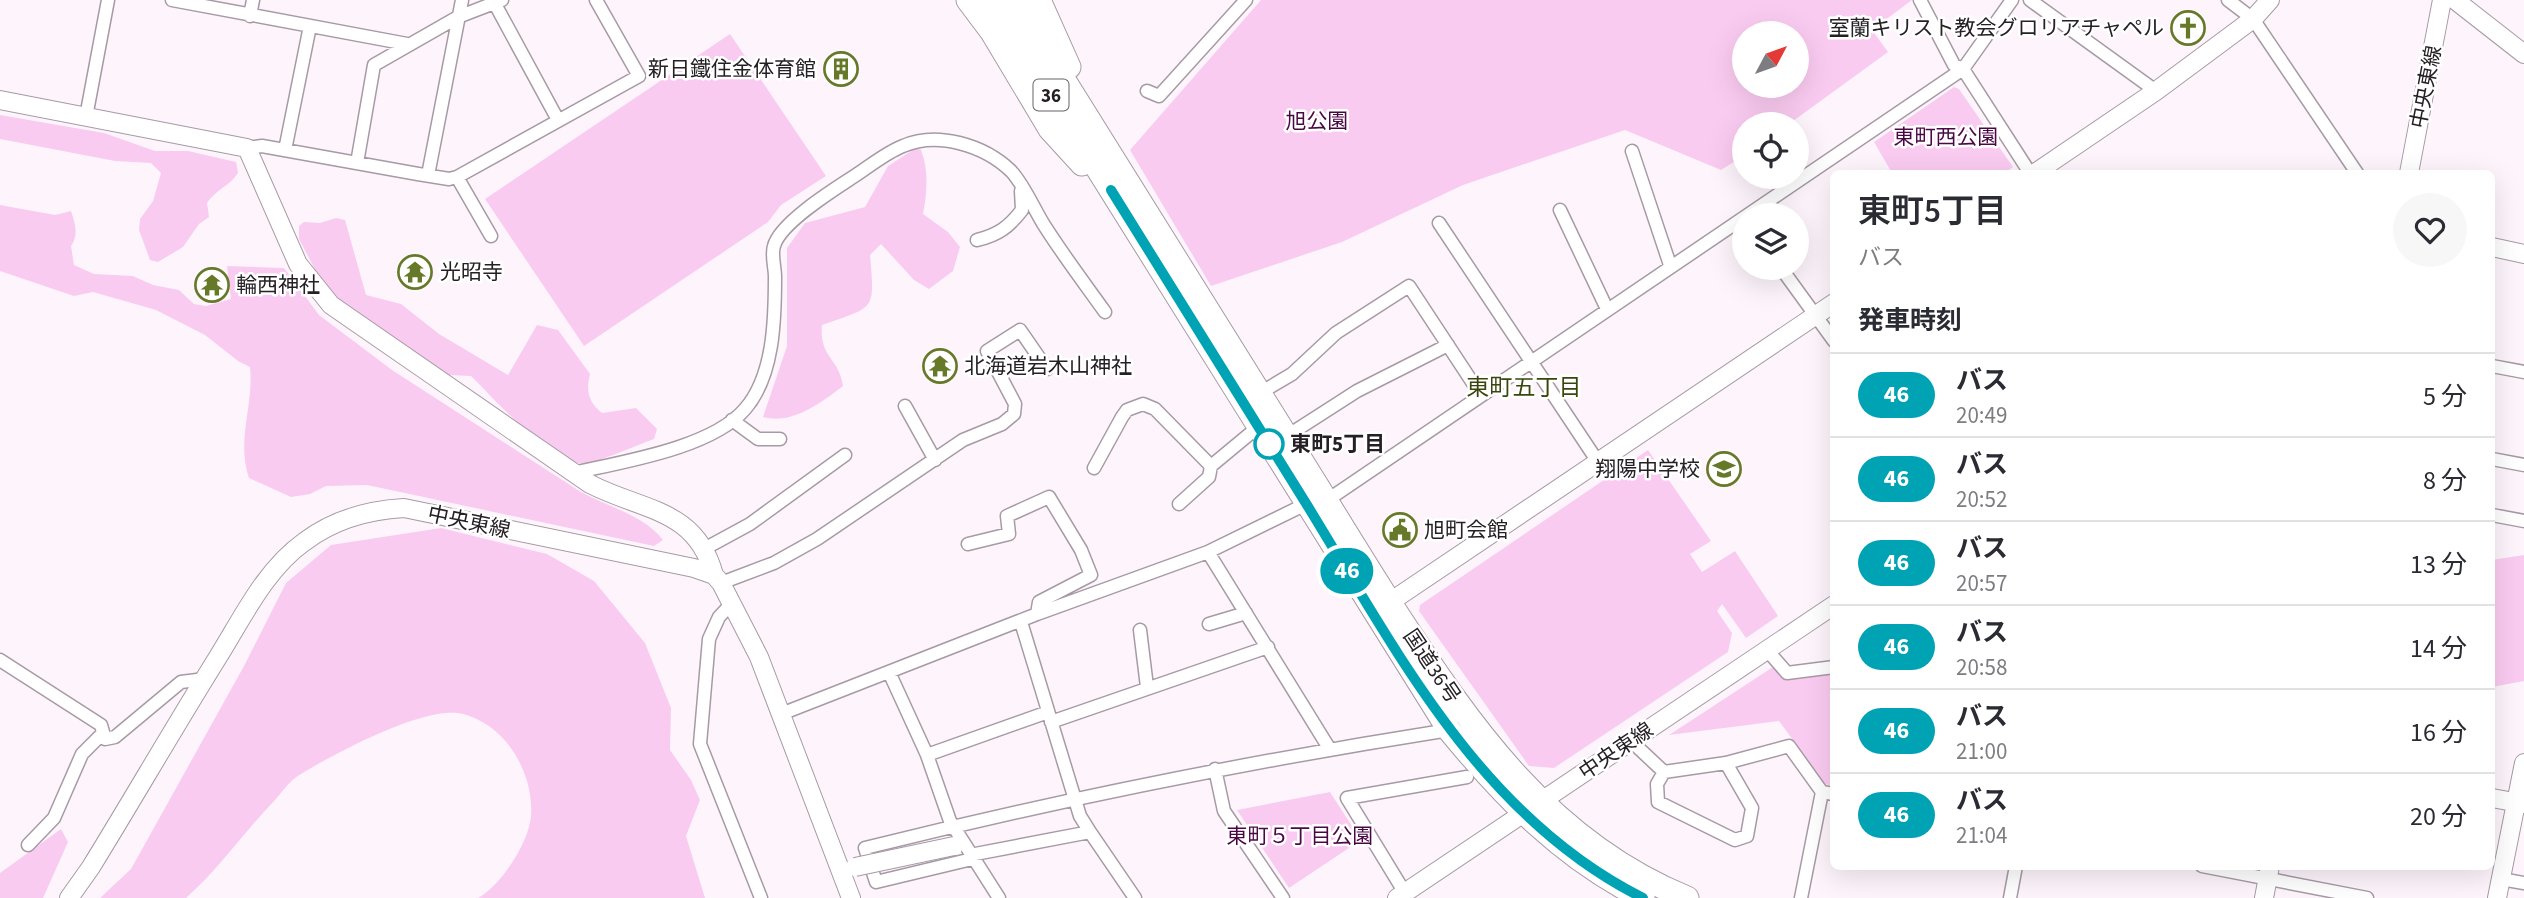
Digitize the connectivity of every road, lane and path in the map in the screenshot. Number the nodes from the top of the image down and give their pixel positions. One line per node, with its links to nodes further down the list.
1 (108, 0): 29 (street)
2 (172, 0): 19 (street)
3 (253, 0): 19 (street)
4 (462, 0): 20 (street)
5 (596, 0): 30 (street)
6 (968, 0): 43 (highway)
7 (992, 0): 43 (highway, 36)
8 (1014, 0): 31 (highway, 36)
9 (1039, 0): 31 (highway)
10 (1246, 0): 26 (street)
11 (1920, 0): 25 (street)
12 (2012, 0): 25 (street)
13 (2030, 0): 27 (street)
14 (2228, 0): 21 (street)
15 (2270, 0): 21 (street)
16 (2442, 0): 39 (street, 中央東線)
17 (2455, 0): 24 (street)
18 (498, 2): 20 (street); 30 (street)
19 (250, 16): 22 (street)
20 (458, 17): 23 (street); 40 (street)
21 (2253, 19): 27 (street); 38 (street)
22 (310, 26): 23 (street); 33 (street)
23 (407, 44): 35 (street)
24 (2524, 54)
25 (1963, 69): 36 (street); 44 (street)
26 (1147, 91)
27 (2156, 91): 37 (street)
28 (0, 100): 29 (street)
29 (86, 117): 32 (street)
30 (558, 120): 41 (street)
31 (1089, 120): 64 (highway, 国道36号 / 36)
32 (247, 148): 33 (street); 78 (street)
33 (285, 150): 35 (street)
34 (1632, 151): 52 (street)
35 (357, 163): 40 (street)
36 (2030, 170)
37 (2037, 170)
38 (2355, 170)
39 (2410, 170)
40 (428, 175): 41 (street)
41 (457, 177): 48 (street)
42 (1021, 187): 49 (street); 56 (street); 67 (street)
43 (1111, 190): 68 (highway, 国道36号 / 36)
44 (1762, 203)
45 (1560, 210): 55 (street)
46 (1439, 223): 60 (street)
47 (1732, 223): 52 (street)
48 (491, 236)
49 (977, 240)
50 (2495, 248): 51 (street)
51 (2524, 254)
52 (1670, 265): 55 (street)
53 (1789, 280): 57 (street)
54 (1830, 306): 57 (street)
55 (1607, 309): 60 (street)
56 (1105, 313)
57 (1814, 316): 58 (street); 74 (street)
58 (1830, 336)
59 (1448, 345): 64 (street); 65 (street); 69 (street)
60 (1533, 360): 65 (street); 74 (street)
61 (2495, 367): 63 (street)
62 (1047, 369): 72 (street)
63 (2524, 372)
64 (1260, 393): 69 (highway, 国道36号 / 36)
65 (1480, 394): 80 (street)
66 (905, 406): 72 (street)
67 (732, 420): 70 (street); 78 (street)
68 (1258, 427): 76 (street); 80 (highway, 国道36号 / 36)
69 (1287, 436): 80 (highway, 国道36号 / 36)
70 (780, 439)
71 (845, 455): 84 (street)
72 (935, 460): 86 (street)
73 (2495, 460): 75 (street)
74 (1598, 462): 87 (street)
75 (2524, 465)
76 (1211, 466): 77 (street); 79 (street)
77 (1094, 468)
78 (573, 473): 84 (street)
79 (1179, 503)
80 (1316, 503): 85 (street); 87 (highway, 国道36号 / 36); 104 (highway, 国道36号 / 36)
81 (2495, 516): 82 (street)
82 (2524, 522)
83 (968, 544): 91 (street)
84 (704, 549): 86 (street)
85 (1208, 552): 90 (street); 91 (street)
86 (718, 579): 88 (street); 100 (street, 中央東線)
87 (1390, 602): 118 (highway, 国道36号 / 36)
88 (732, 603): 102 (street); 132 (street)
89 (1830, 608): 96 (street, 中央東線)
90 (1246, 613): 93 (street); 95 (street)
91 (1037, 614): 92 (street)
92 (1021, 622): 99 (street); 103 (street)
93 (1209, 624)
94 (1140, 631): 101 (street)
95 (1268, 647): 101 (street); 107 (street)
96 (1767, 650): 98 (street); 106 (street, 中央東線)
97 (0, 660): 105 (street)
98 (1830, 668)
99 (889, 672): 102 (street); 108 (street)
100 (205, 679): 105 (street); 131 (street, 中央東線)
101 (1147, 687): 103 (street)
102 (781, 714): 124 (street)
103 (1050, 717): 108 (street); 115 (street)
104 (1449, 730): 107 (street); 118 (highway, 国道36号 / 36)
105 (103, 733): 122 (street)
106 (1630, 741): 112 (street); 118 (street, 中央東線)
107 (1329, 748): 111 (street)
108 (927, 755): 119 (street)
109 (1726, 763): 112 (street); 112 (street); 114 (street)
110 (2524, 763): 117 (street)
111 (1215, 769): 115 (street); 136 (street)
112 (1664, 772)
113 (1467, 777): 130 (street)
114 (1828, 793): 139 (street)
115 (1074, 797): 119 (street); 121 (street)
116 (2495, 799): 117 (street)
117 (2520, 803): 120 (street)
118 (1531, 809): 130 (street, 中央東線); 137 (highway, 国道36号 / 36); 138 (highway, 国道36号 / 36)
119 (953, 826): 123 (street); 123 (street)
120 (2518, 826): 128 (street)
121 (1090, 832): 123 (street); 135 (street)
122 (28, 845)
123 (965, 851): 124 (street, bridge); 134 (street)
124 (847, 869): 133 (street)
125 (2015, 870): 140 (street)
126 (2240, 870): 127 (street)
127 (2269, 873): 141 (street); 142 (street)
128 (2501, 879): 129 (street); 143 (street)
129 (2524, 883)
130 (1401, 895)
131 (69, 898)
132 (761, 898)
133 (851, 898)
134 (999, 898)
135 (1135, 898)
136 (1283, 898)
137 (1643, 898)
138 (1687, 898)
139 (1801, 898)
140 (2010, 898)
141 (2264, 898)
142 (2367, 898)
143 (2497, 898)

